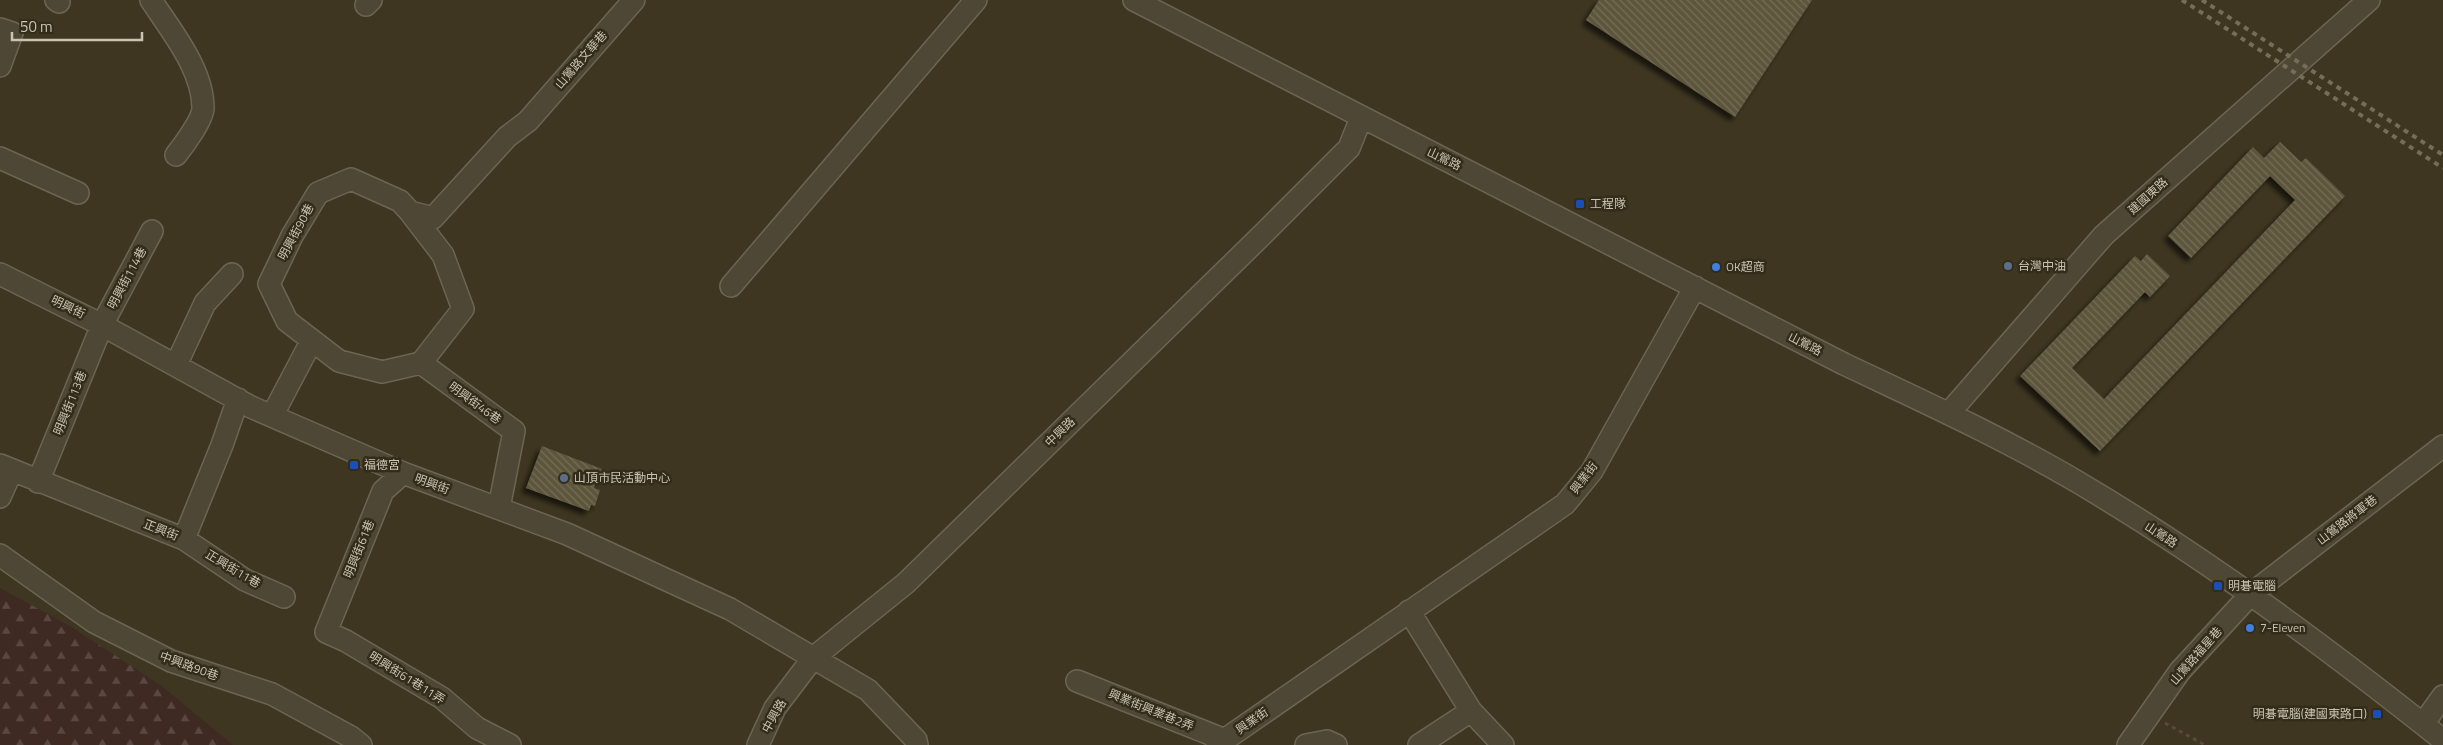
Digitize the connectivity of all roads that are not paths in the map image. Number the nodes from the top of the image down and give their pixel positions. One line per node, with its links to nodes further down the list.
1 (151, 0): 10 (street)
2 (634, 0): 9 (street, 山鶯路文華巷)
3 (976, 0): 17 (street)
4 (1134, 0): 8 (street, 山鶯路)
5 (2368, 0): 24 (street, 建國東路)
6 (6, 31): 7 (street)
7 (0, 66)
8 (1361, 118): 18 (street, 山鶯路); 38 (street, 中興路)
9 (528, 121): 13 (street, 明興街90巷)
10 (176, 155)
11 (0, 158): 12 (street)
12 (78, 193)
13 (410, 212): 20 (street, 明興街90巷); 21 (street)
14 (152, 232): 19 (street, 明興街114巷)
15 (0, 274): 19 (street, 明興街)
16 (232, 274): 22 (street)
17 (731, 286)
18 (1695, 287): 24 (street, 山鶯路); 36 (street, 興業街)
19 (102, 325): 22 (street, 明興街); 29 (street, 明興街113巷)
20 (312, 340): 21 (street, 明興街90巷); 25 (street)
21 (421, 363): 31 (street, 明興街46巷)
22 (176, 366): 23 (street, 明興街)
23 (238, 399): 25 (street, 明興街); 32 (street, 正興街)
24 (1949, 414): 34 (street, 山鶯路)
25 (272, 416): 28 (street, 明興街)
26 (2443, 446): 34 (street, 山鶯路將軍巷)
27 (6, 467): 29 (street, 正興街); 30 (street)
28 (403, 473): 31 (street, 明興街); 37 (street, 明興街61巷)
29 (38, 482): 32 (street, 正興街)
30 (0, 497)
31 (499, 508): 38 (street, 明興街)
32 (184, 538): 35 (street, 正興街11巷)
33 (0, 555): 46 (street, 中興路90巷)
34 (2251, 594): 42 (street, 山鶯路); 53 (street, 山鶯路福星巷)
35 (284, 597)
36 (1409, 611): 41 (street); 44 (street, 興業街)
37 (326, 632): 47 (street, 明興街61巷11弄)
38 (813, 658): 45 (street, 明興街); 48 (street, 中興路)
39 (1077, 681): 44 (street, 興業街興業巷2弄)
40 (2443, 696): 42 (street)
41 (1471, 711): 51 (street); 52 (street)
42 (2423, 724): 43 (street, 山鶯路)
43 (2443, 740)
44 (1221, 742)
45 (918, 743)
46 (361, 745)
47 (510, 745)
48 (758, 745)
49 (1306, 745): 50 (street)
50 (1336, 745)
51 (1419, 745)
52 (1503, 745)
53 (2128, 745)

